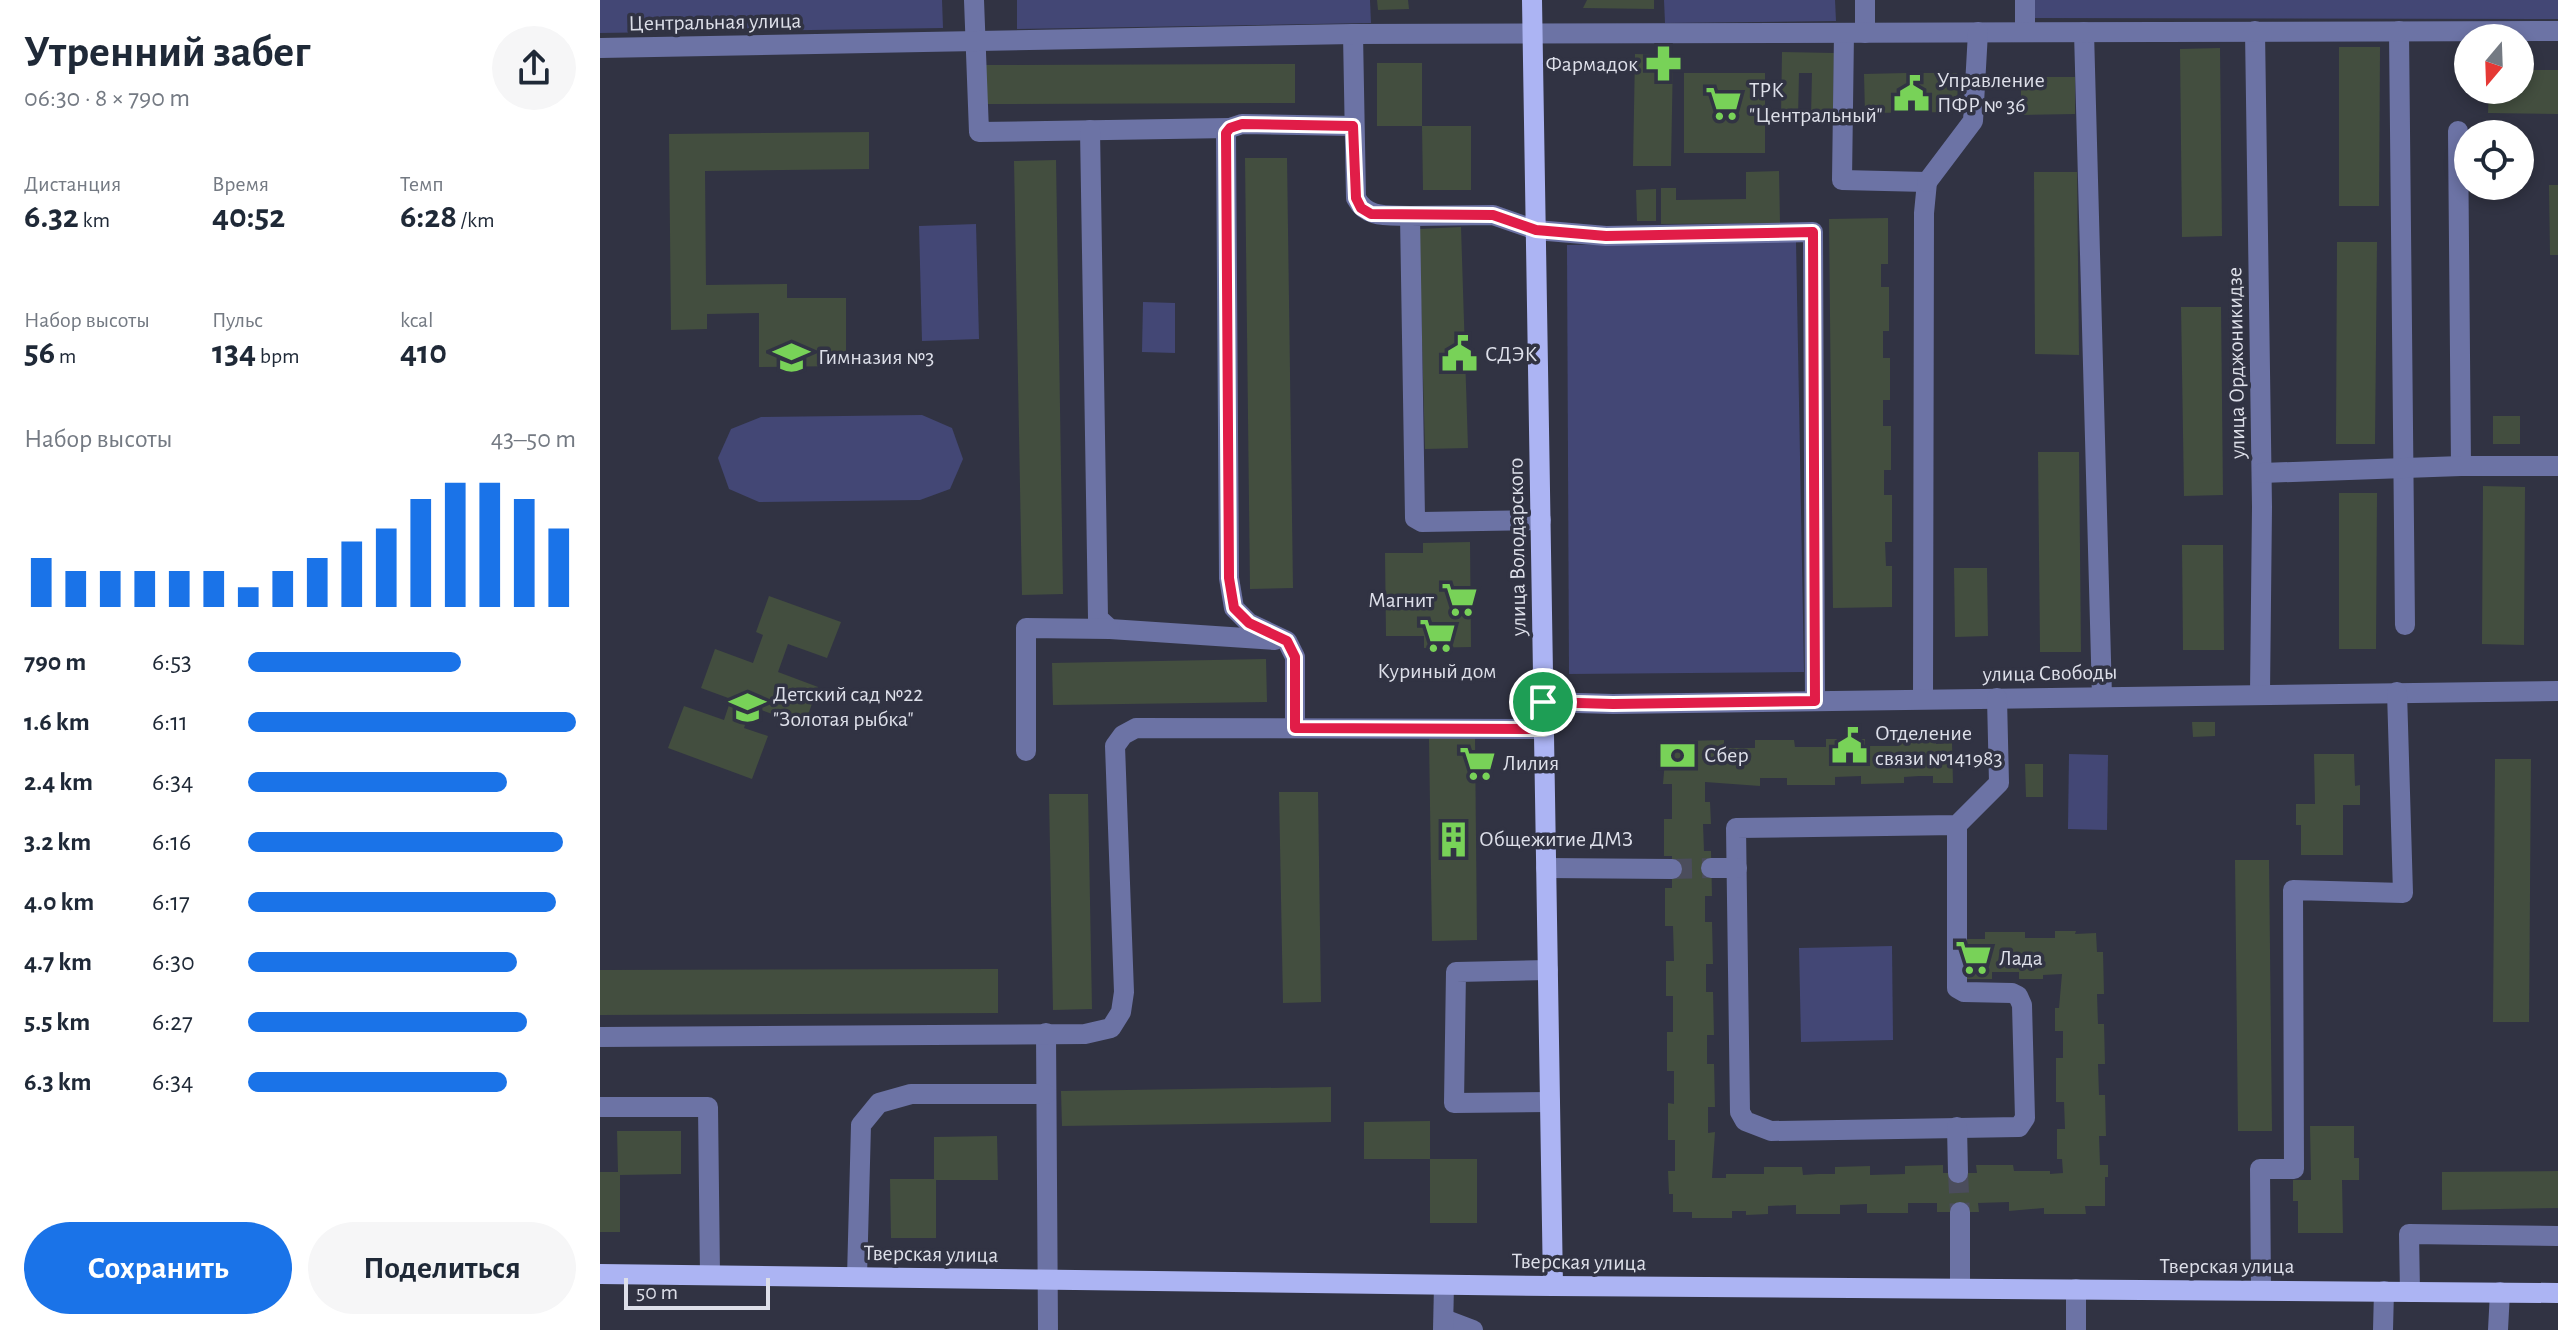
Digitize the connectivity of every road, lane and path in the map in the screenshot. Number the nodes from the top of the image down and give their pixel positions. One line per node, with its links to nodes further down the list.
1 (974, 0): 15 (street)
2 (1532, 0): 11 (main road, улица Володарского)
3 (1865, 0): 13 (street)
4 (2025, 0): 9 (street)
5 (2255, 31): 6 (street, Центральная улица); 10 (street, Центральная улица); 27 (street, улица Орджоникидзе)
6 (2399, 31): 7 (street, Центральная улица); 26 (street)
7 (2558, 31)
8 (1978, 32): 9 (street, Центральная улица); 13 (street, Центральная улица); 20 (street)
9 (2025, 32): 10 (street, Центральная улица)
10 (2084, 32): 35 (street)
11 (1532, 33): 12 (street, Центральная улица); 14 (street, Центральная улица); 23 (main road, улица Володарского)
12 (1844, 33): 13 (street, Центральная улица); 20 (street)
13 (1865, 33)
14 (1353, 34): 15 (street, Центральная улица); 17 (street)
15 (975, 40): 16 (street, Центральная улица); 19 (street)
16 (600, 48)
17 (1353, 126): 18 (street); 22 (street)
18 (1230, 128): 19 (street); 31 (street)
19 (1090, 130): 30 (street)
20 (1927, 182): 37 (street)
21 (2459, 200): 24 (street)
22 (1410, 216): 23 (street); 28 (street)
23 (1536, 230): 28 (main road, улица Володарского); 38 (street)
24 (2461, 466): 25 (street); 26 (street)
25 (2558, 466)
26 (2404, 468): 27 (street); 29 (street)
27 (2262, 473): 34 (street, улица Орджоникидзе)
28 (1541, 520): 39 (main road, улица Володарского)
29 (2405, 625)
30 (1110, 629): 31 (street); 42 (street)
31 (1287, 641): 40 (street)
32 (2558, 691): 33 (street, улица Свободы)
33 (2397, 692): 34 (street, улица Свободы); 66 (street)
34 (2260, 694): 35 (street, улица Свободы)
35 (2102, 697): 36 (street, улица Свободы)
36 (1997, 698): 37 (street, улица Свободы); 43 (street)
37 (1923, 699): 38 (street, улица Свободы)
38 (1815, 701): 39 (street, улица Свободы)
39 (1543, 702): 41 (main road, улица Володарского)
40 (1295, 728): 41 (street); 49 (street)
41 (1544, 729): 44 (main road, улица Володарского)
42 (1026, 751)
43 (1957, 825): 46 (street); 54 (street)
44 (1546, 868): 47 (street); 48 (main road, улица Володарского)
45 (1711, 868): 46 (street)
46 (1737, 868): 54 (street)
47 (1672, 869)
48 (1548, 970): 52 (main road, улица Володарского); 52 (street)
49 (1046, 1033): 50 (street); 51 (street)
50 (600, 1037)
51 (1046, 1094): 60 (street); 61 (street)
52 (1550, 1102): 63 (main road, улица Володарского)
53 (600, 1107): 59 (street)
54 (1957, 1127): 55 (street)
55 (1958, 1173)
56 (1960, 1212): 64 (street)
57 (2558, 1236): 68 (street)
58 (600, 1274): 59 (main road, Тверская улица)
59 (710, 1275): 60 (main road, Тверская улица)
60 (857, 1277): 61 (main road, Тверская улица)
61 (1048, 1280): 62 (main road, Тверская улица); 72 (street)
62 (1444, 1285): 63 (main road, Тверская улица); 71 (street)
63 (1553, 1286): 64 (main road, Тверская улица)
64 (1960, 1288): 65 (main road, Тверская улица)
65 (2076, 1289): 66 (main road, Тверская улица); 74 (street)
66 (2261, 1290): 67 (main road, Тверская улица)
67 (2384, 1291): 68 (main road, Тверская улица); 75 (street)
68 (2410, 1292): 69 (main road, Тверская улица)
69 (2500, 1292): 70 (main road, Тверская улица); 76 (street)
70 (2558, 1293)
71 (1444, 1324): 73 (street)
72 (1048, 1330)
73 (1473, 1330)
74 (2076, 1330)
75 (2383, 1330)
76 (2498, 1330)

